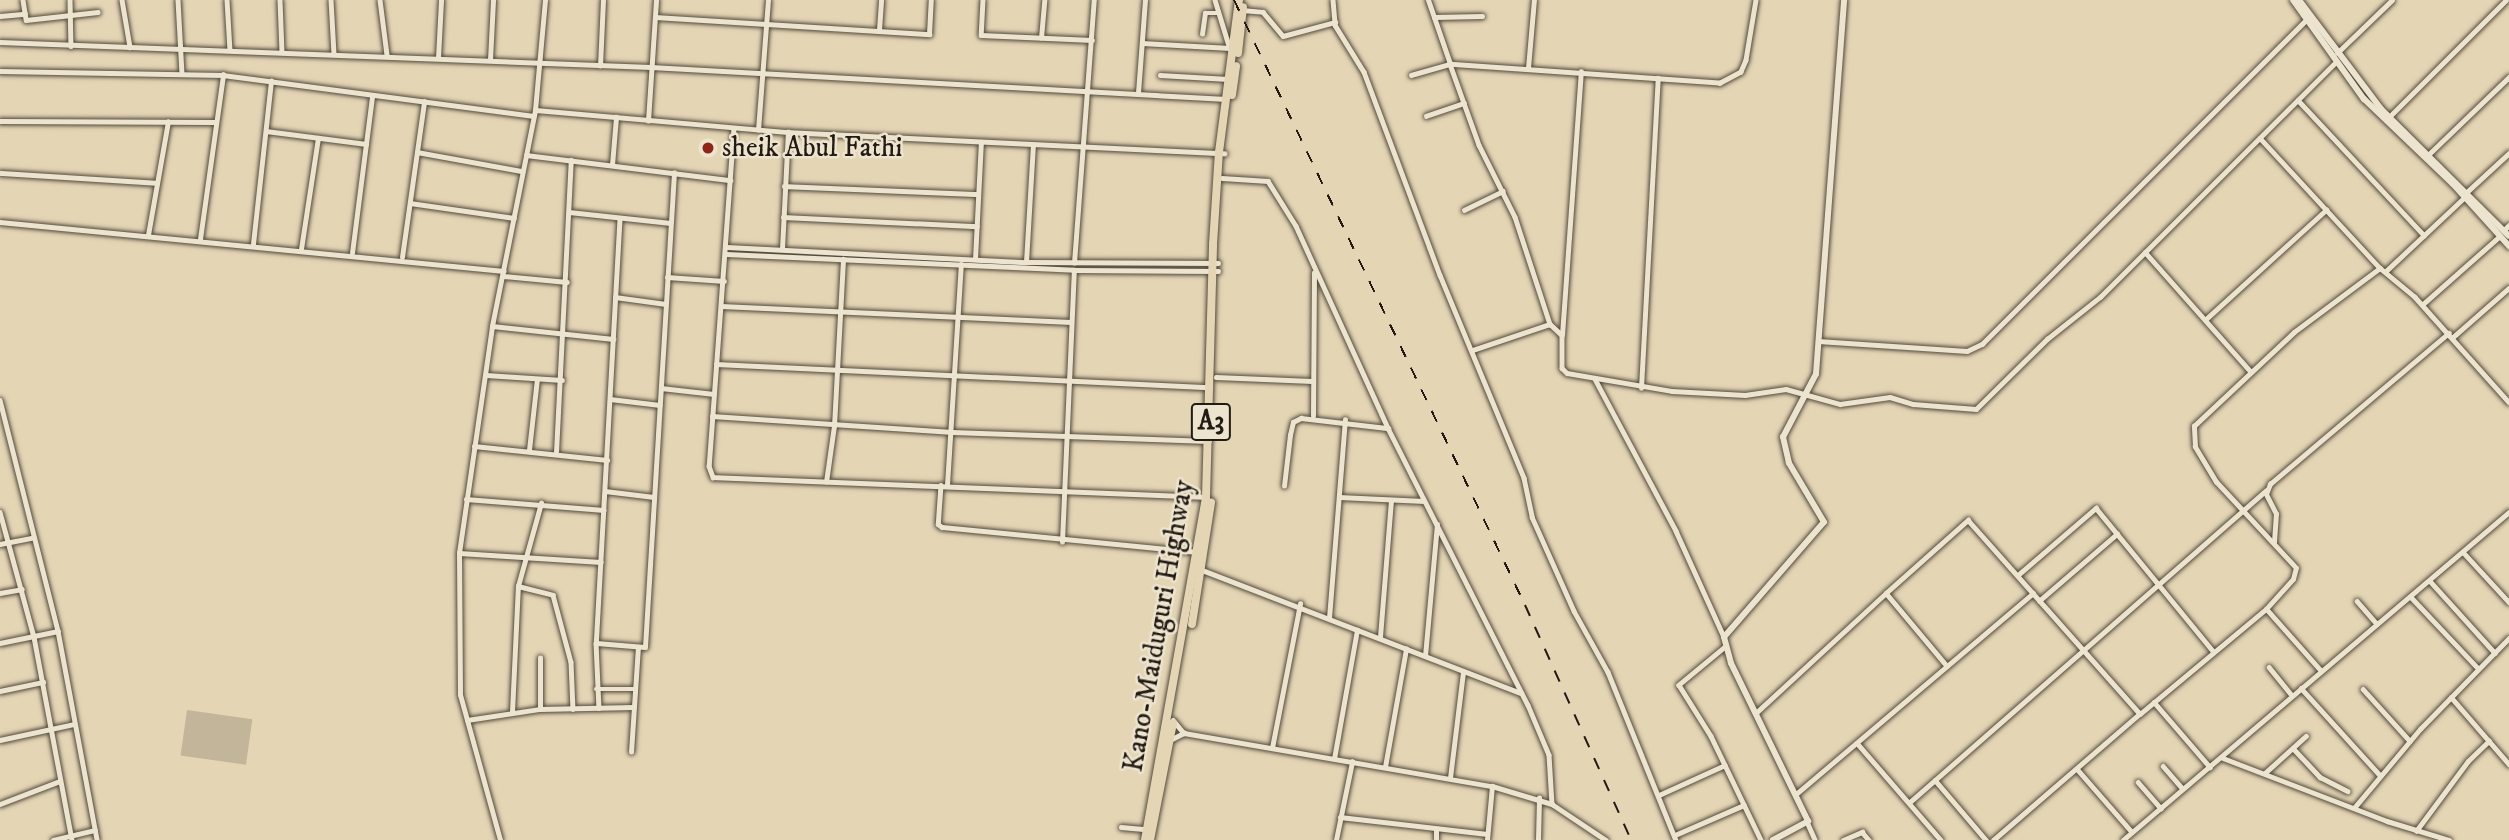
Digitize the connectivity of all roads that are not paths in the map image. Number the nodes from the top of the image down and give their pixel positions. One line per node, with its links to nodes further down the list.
1 (23, 0): 34 (street)
2 (70, 0): 36 (street)
3 (122, 0): 50 (street)
4 (178, 0): 51 (street)
5 (227, 0): 52 (street)
6 (280, 0): 53 (street)
7 (331, 0): 56 (street)
8 (380, 0): 57 (street)
9 (441, 0): 58 (street)
10 (494, 0): 59 (street)
11 (545, 0): 61 (street)
12 (603, 0): 63 (street)
13 (656, 0): 38 (street)
14 (768, 0): 42 (street)
15 (880, 0): 43 (street)
16 (931, 0): 43 (street)
17 (983, 0): 45 (street)
18 (1044, 0): 45 (street)
19 (1094, 0): 46 (street)
20 (1145, 0): 48 (street)
21 (1215, 0): 33 (street)
22 (1333, 0): 41 (street)
23 (1428, 0): 39 (street)
24 (1534, 0): 65 (street)
25 (1756, 0): 75 (street)
26 (1844, 0): 172 (street)
27 (2293, 0): 40 (street)
28 (2299, 0): 55 (street)
29 (2392, 0): 55 (street)
30 (2506, 0): 89 (street)
31 (1240, 3): 41 (street); 54 (highway, Kano-Maiduguri Highway / A3); 105 (highway, Kano-Maiduguri Highway / A3)
32 (98, 12): 36 (street)
33 (1219, 13): 44 (street); 54 (street)
34 (25, 15): 35 (street); 36 (street)
35 (0, 16)
36 (72, 16): 49 (street)
37 (1482, 16): 39 (street)
38 (654, 17): 42 (street); 64 (street)
39 (1434, 17): 62 (street)
40 (2306, 20): 60 (street); 172 (street)
41 (1335, 22): 173 (street)
42 (766, 25): 43 (street); 71 (street)
43 (879, 30)
44 (1202, 34)
45 (1041, 38): 46 (street)
46 (1092, 40): 78 (street)
47 (0, 42): 49 (street)
48 (1142, 43): 54 (street); 79 (street)
49 (71, 46): 50 (street)
50 (130, 47): 51 (street)
51 (180, 48): 52 (street); 69 (street)
52 (230, 50): 53 (street)
53 (282, 51): 56 (street)
54 (1231, 53): 76 (highway, Kano-Maiduguri Highway / A3)
55 (2336, 53): 66 (street)
56 (334, 54): 57 (street)
57 (387, 55): 58 (street)
58 (438, 58): 59 (street)
59 (490, 60): 61 (street)
60 (2336, 62): 66 (street); 82 (street)
61 (541, 64): 63 (street); 85 (street)
62 (1450, 64): 65 (street); 73 (street); 84 (street)
63 (600, 66): 64 (street)
64 (651, 67): 71 (street); 91 (street)
65 (1528, 68): 68 (street)
66 (2344, 69): 89 (street); 120 (street)
67 (0, 71): 69 (street)
68 (1581, 72): 75 (street); 169 (street)
69 (182, 73): 70 (street)
70 (223, 75): 77 (street); 93 (street)
71 (762, 75): 78 (street); 95 (street)
72 (1160, 75): 76 (street)
73 (1411, 75)
74 (2509, 77): 107 (street)
75 (1658, 78): 187 (street)
76 (1228, 79): 81 (highway, Kano-Maiduguri Highway / A3)
77 (271, 81): 80 (street); 96 (street)
78 (1088, 92): 79 (street); 103 (street)
79 (1138, 94): 81 (street)
80 (372, 96): 83 (street); 101 (street)
81 (1227, 99): 105 (highway, Kano-Maiduguri Highway / A3)
82 (2298, 100): 99 (street); 133 (street)
83 (424, 102): 86 (street); 104 (street)
84 (1464, 103): 87 (street); 118 (street)
85 (535, 110): 86 (street); 88 (street)
86 (533, 116): 108 (street)
87 (1426, 116)
88 (616, 117): 91 (street); 110 (street)
89 (2389, 117): 107 (street)
90 (0, 121): 92 (street)
91 (648, 121): 94 (street)
92 (168, 122): 93 (street); 116 (street)
93 (214, 122): 134 (street)
94 (734, 128): 95 (street); 115 (street)
95 (758, 130): 97 (street)
96 (266, 131): 98 (street); 135 (street)
97 (788, 132): 100 (street); 117 (street)
98 (317, 138): 101 (street); 138 (street)
99 (2260, 138): 123 (street); 140 (street)
100 (981, 142): 102 (street); 119 (street)
101 (366, 144): 141 (street)
102 (1033, 145): 103 (street); 146 (street)
103 (1082, 147): 105 (street); 147 (street)
104 (417, 152): 111 (street); 121 (street)
105 (1221, 153): 114 (highway, Kano-Maiduguri Highway / A3); 149 (highway, Kano-Maiduguri Highway / A3)
106 (2509, 153): 120 (street)
107 (2429, 154): 120 (street)
108 (526, 155): 109 (street); 111 (street)
109 (571, 160): 110 (street); 124 (street)
110 (612, 165): 113 (street)
111 (523, 171): 126 (street)
112 (0, 173): 116 (street)
113 (674, 173): 115 (street); 129 (street)
114 (1222, 178): 149 (highway, Kano-Maiduguri Highway / A3); 150 (street)
115 (730, 180): 137 (street)
116 (157, 183): 132 (street)
117 (784, 186): 119 (street); 125 (street)
118 (1503, 191): 122 (street); 166 (street)
119 (978, 194): 130 (street)
120 (2466, 194): 131 (street); 133 (street)
121 (410, 203): 126 (street); 143 (street)
122 (1464, 210)
123 (2326, 210): 152 (street); 164 (street)
124 (569, 212): 127 (street); 156 (street)
125 (783, 217): 130 (street); 139 (street)
126 (513, 218): 153 (street)
127 (620, 219): 129 (street); 158 (street)
128 (0, 222): 132 (street)
129 (670, 222): 154 (street)
130 (977, 226): 145 (street)
131 (2506, 232): 136 (street); 160 (street)
132 (148, 235): 134 (street)
133 (2424, 235): 152 (street)
134 (200, 239): 135 (street)
135 (253, 244): 138 (street)
136 (2509, 246)
137 (727, 247): 139 (street); 142 (street)
138 (301, 248): 141 (street)
139 (782, 249): 145 (street)
140 (2145, 252): 164 (street); 188 (street)
141 (352, 253): 143 (street)
142 (726, 254): 144 (street); 155 (street)
143 (402, 258): 153 (street)
144 (843, 259): 148 (street); 162 (street)
145 (975, 259): 146 (street)
146 (1026, 262): 147 (street)
147 (1074, 263): 149 (street)
148 (961, 264): 151 (street); 163 (street)
149 (1215, 267): 151 (street); 179 (highway, Kano-Maiduguri Highway / A3); 185 (highway, Kano-Maiduguri Highway / A3)
150 (1314, 269): 184 (street); 198 (street)
151 (1074, 270): 165 (street)
152 (2383, 270): 160 (street); 176 (street)
153 (504, 274): 156 (street); 167 (street)
154 (667, 277): 155 (street); 159 (street)
155 (724, 281): 161 (street)
156 (567, 282): 168 (street)
157 (2509, 288): 170 (street)
158 (615, 297): 159 (street); 171 (street)
159 (666, 304): 186 (street)
160 (2422, 305): 170 (street)
161 (721, 306): 162 (street); 174 (street)
162 (839, 314): 163 (street); 175 (street)
163 (957, 319): 165 (street); 178 (street)
164 (2205, 320): 176 (street)
165 (1071, 322): 181 (street)
166 (1550, 324): 169 (street); 173 (street)
167 (492, 326): 168 (street); 177 (street)
168 (565, 335): 171 (street); 183 (street)
169 (1562, 335): 182 (street)
170 (2450, 336): 191 (street); 209 (street)
171 (613, 339): 190 (street)
172 (1818, 341): 188 (street)
173 (1473, 350): 322 (street)
174 (716, 364): 175 (street); 189 (street)
175 (838, 370): 178 (street); 197 (street)
176 (2250, 372): 220 (street)
177 (486, 375): 180 (street); 202 (street)
178 (954, 375): 181 (street); 199 (street)
179 (1216, 377): 184 (street); 235 (highway, Kano-Maiduguri Highway / A3)
180 (537, 379): 183 (street); 203 (street)
181 (1068, 379): 185 (street); 200 (street)
182 (1595, 379): 187 (street); 256 (street)
183 (562, 380): 204 (street)
184 (1312, 381): 195 (street)
185 (1211, 387): 201 (highway, Kano-Maiduguri Highway / A3)
186 (661, 388): 189 (street); 193 (street)
187 (1641, 388): 188 (street)
188 (1810, 393): 256 (street)
189 (714, 394): 194 (street)
190 (610, 399): 193 (street); 205 (street)
191 (2509, 402)
192 (0, 404): 225 (street)
193 (660, 405): 212 (street)
194 (712, 416): 197 (street); 206 (street)
195 (1313, 416): 196 (street); 208 (street)
196 (1345, 420): 198 (street); 213 (street)
197 (834, 426): 199 (street); 206 (street)
198 (1388, 428): 217 (street)
199 (951, 432): 200 (street); 207 (street)
200 (1066, 435): 201 (street); 211 (street)
201 (1210, 441): 214 (highway, Kano-Maiduguri Highway / A3)
202 (474, 446): 203 (street); 215 (street)
203 (529, 450): 204 (street)
204 (556, 452): 205 (street)
205 (607, 460): 210 (street)
206 (826, 482): 207 (street)
207 (944, 485): 211 (street); 228 (street)
208 (1284, 486)
209 (2266, 490): 220 (street); 227 (street)
210 (605, 491): 212 (street); 219 (street)
211 (1065, 492): 214 (street); 228 (street)
212 (654, 497): 260 (street)
213 (1339, 497): 216 (street); 250 (street)
214 (1206, 498): 230 (highway, Kano-Maiduguri Highway / A3)
215 (466, 499): 218 (street); 232 (street)
216 (1391, 500): 217 (street); 255 (street)
217 (1425, 502): 223 (street)
218 (541, 503): 219 (street); 233 (street)
219 (604, 510): 234 (street)
220 (2242, 511): 227 (street); 238 (street)
221 (0, 512): 226 (street)
222 (2509, 512): 231 (street)
223 (1437, 524): 266 (street); 279 (street)
224 (2117, 534): 236 (street); 238 (street); 245 (street)
225 (32, 538): 226 (street); 253 (street)
226 (8, 541): 229 (street); 240 (street)
227 (2274, 541): 249 (street)
228 (1062, 542): 230 (street)
229 (0, 544)
230 (1199, 552): 334 (highway, Kano-Maiduguri Highway / A3)
231 (2463, 552): 237 (street); 247 (street)
232 (459, 553): 233 (street); 290 (street)
233 (525, 557): 234 (street); 239 (street)
234 (601, 562): 259 (street)
235 (1202, 570): 248 (street); 291 (highway, Kano-Maiduguri Highway / A3)
236 (2018, 575): 242 (street); 243 (street)
237 (2430, 581): 244 (street); 265 (street)
238 (2159, 583): 263 (street); 264 (street)
239 (518, 586): 286 (street); 287 (street)
240 (22, 589): 241 (street); 254 (street)
241 (0, 593)
242 (1886, 593): 268 (street); 288 (street)
243 (2033, 593): 245 (street); 268 (street)
244 (2411, 597): 251 (street); 270 (street)
245 (2039, 601): 263 (street)
246 (2357, 601): 251 (street)
247 (2509, 602)
248 (1300, 604): 250 (street); 301 (street)
249 (2266, 608): 264 (street); 271 (street)
250 (1329, 619): 252 (street)
251 (2377, 624): 271 (street)
252 (1357, 630): 255 (street); 304 (street)
253 (58, 631): 254 (street); 292 (street)
254 (34, 637): 258 (street); 273 (street)
255 (1380, 637): 262 (street)
256 (1724, 637): 261 (street)
257 (2509, 638): 265 (street)
258 (0, 643)
259 (596, 643): 260 (street); 275 (street)
260 (638, 647): 276 (street)
261 (1725, 647): 288 (street); 308 (street)
262 (1406, 649): 266 (street); 310 (street)
263 (2081, 651): 289 (street); 316 (street)
264 (2214, 652): 282 (street)
265 (2495, 653): 270 (street)
266 (1425, 656): 272 (street)
267 (540, 658): 285 (street)
268 (1947, 666): 300 (street)
269 (2269, 667): 280 (street)
270 (2478, 668): 281 (street)
271 (2320, 670): 274 (street)
272 (1463, 672): 279 (street); 315 (street)
273 (43, 682): 278 (street); 293 (street)
274 (2301, 688): 280 (street); 314 (street)
275 (596, 689): 276 (street); 283 (street)
276 (634, 689): 284 (street)
277 (2363, 690): 298 (street)
278 (0, 691)
279 (1521, 693): 327 (street)
280 (2292, 695): 305 (street)
281 (2451, 697): 298 (street); 299 (street)
282 (2154, 702): 289 (street); 311 (street)
283 (598, 708): 284 (street); 286 (street)
284 (633, 708): 303 (street)
285 (540, 709): 286 (street); 287 (street)
286 (573, 709)
287 (512, 712): 290 (street)
288 (1757, 712): 323 (street)
289 (2140, 713): 312 (street)
290 (467, 720): 344 (street)
291 (1173, 720): 294 (street); 297 (highway, Kano-Maiduguri Highway / A3)
292 (74, 724): 293 (street); 336 (street)
293 (50, 728): 296 (street); 317 (street)
294 (1184, 733): 297 (street); 301 (street)
295 (2306, 736): 302 (street)
296 (0, 740)
297 (1170, 741): 346 (highway, Kano-Maiduguri Highway / A3)
298 (2410, 741): 314 (street)
299 (2489, 741): 307 (street); 337 (street)
300 (1857, 744): 323 (street); 325 (street)
301 (1272, 748): 304 (street)
302 (2293, 748): 313 (street); 321 (street)
303 (631, 752)
304 (1334, 758): 306 (street)
305 (2222, 758): 311 (street); 313 (street)
306 (1352, 762): 310 (street); 331 (street)
307 (2509, 764)
308 (1725, 765): 322 (street); 328 (street)
309 (2164, 766): 320 (street)
310 (1385, 767): 315 (street)
311 (2210, 767): 320 (street)
312 (2078, 770): 338 (street); 358 (street)
313 (2265, 773): 330 (street)
314 (2380, 775): 330 (street)
315 (1450, 778): 319 (street)
316 (1936, 779): 325 (street); 357 (street)
317 (60, 780): 326 (street); 339 (street)
318 (2138, 782): 329 (street)
319 (1492, 786): 324 (street); 340 (street)
320 (2183, 790): 329 (street)
321 (2348, 791)
322 (1658, 794): 341 (street)
323 (1795, 795): 332 (street)
324 (1539, 798): 327 (street); 349 (street)
325 (1910, 802): 356 (street)
326 (0, 804)
327 (1552, 804): 350 (street)
328 (1744, 805): 341 (street); 351 (street)
329 (2161, 808): 338 (street)
330 (2354, 808): 337 (street)
331 (1340, 817): 335 (street); 347 (street)
332 (1808, 824): 352 (street); 353 (street)
333 (1121, 828): 334 (street)
334 (1147, 829): 345 (highway, Kano-Maiduguri Highway / A3)
335 (1436, 829): 340 (street); 348 (street)
336 (95, 830): 339 (street); 343 (street)
337 (2416, 831): 360 (street)
338 (2133, 832): 359 (street)
339 (71, 837): 342 (street)
340 (1487, 837)
341 (1676, 838)
342 (53, 840)
343 (97, 840)
344 (500, 840)
345 (1145, 840)
346 (1150, 840)
347 (1336, 840)
348 (1436, 840)
349 (1538, 840)
350 (1606, 840)
351 (1761, 840)
352 (1773, 840)
353 (1815, 840)
354 (1843, 840): 355 (street)
355 (1869, 840)
356 (1941, 840)
357 (1986, 840)
358 (1994, 840)
359 (2123, 840)
360 (2449, 840)

